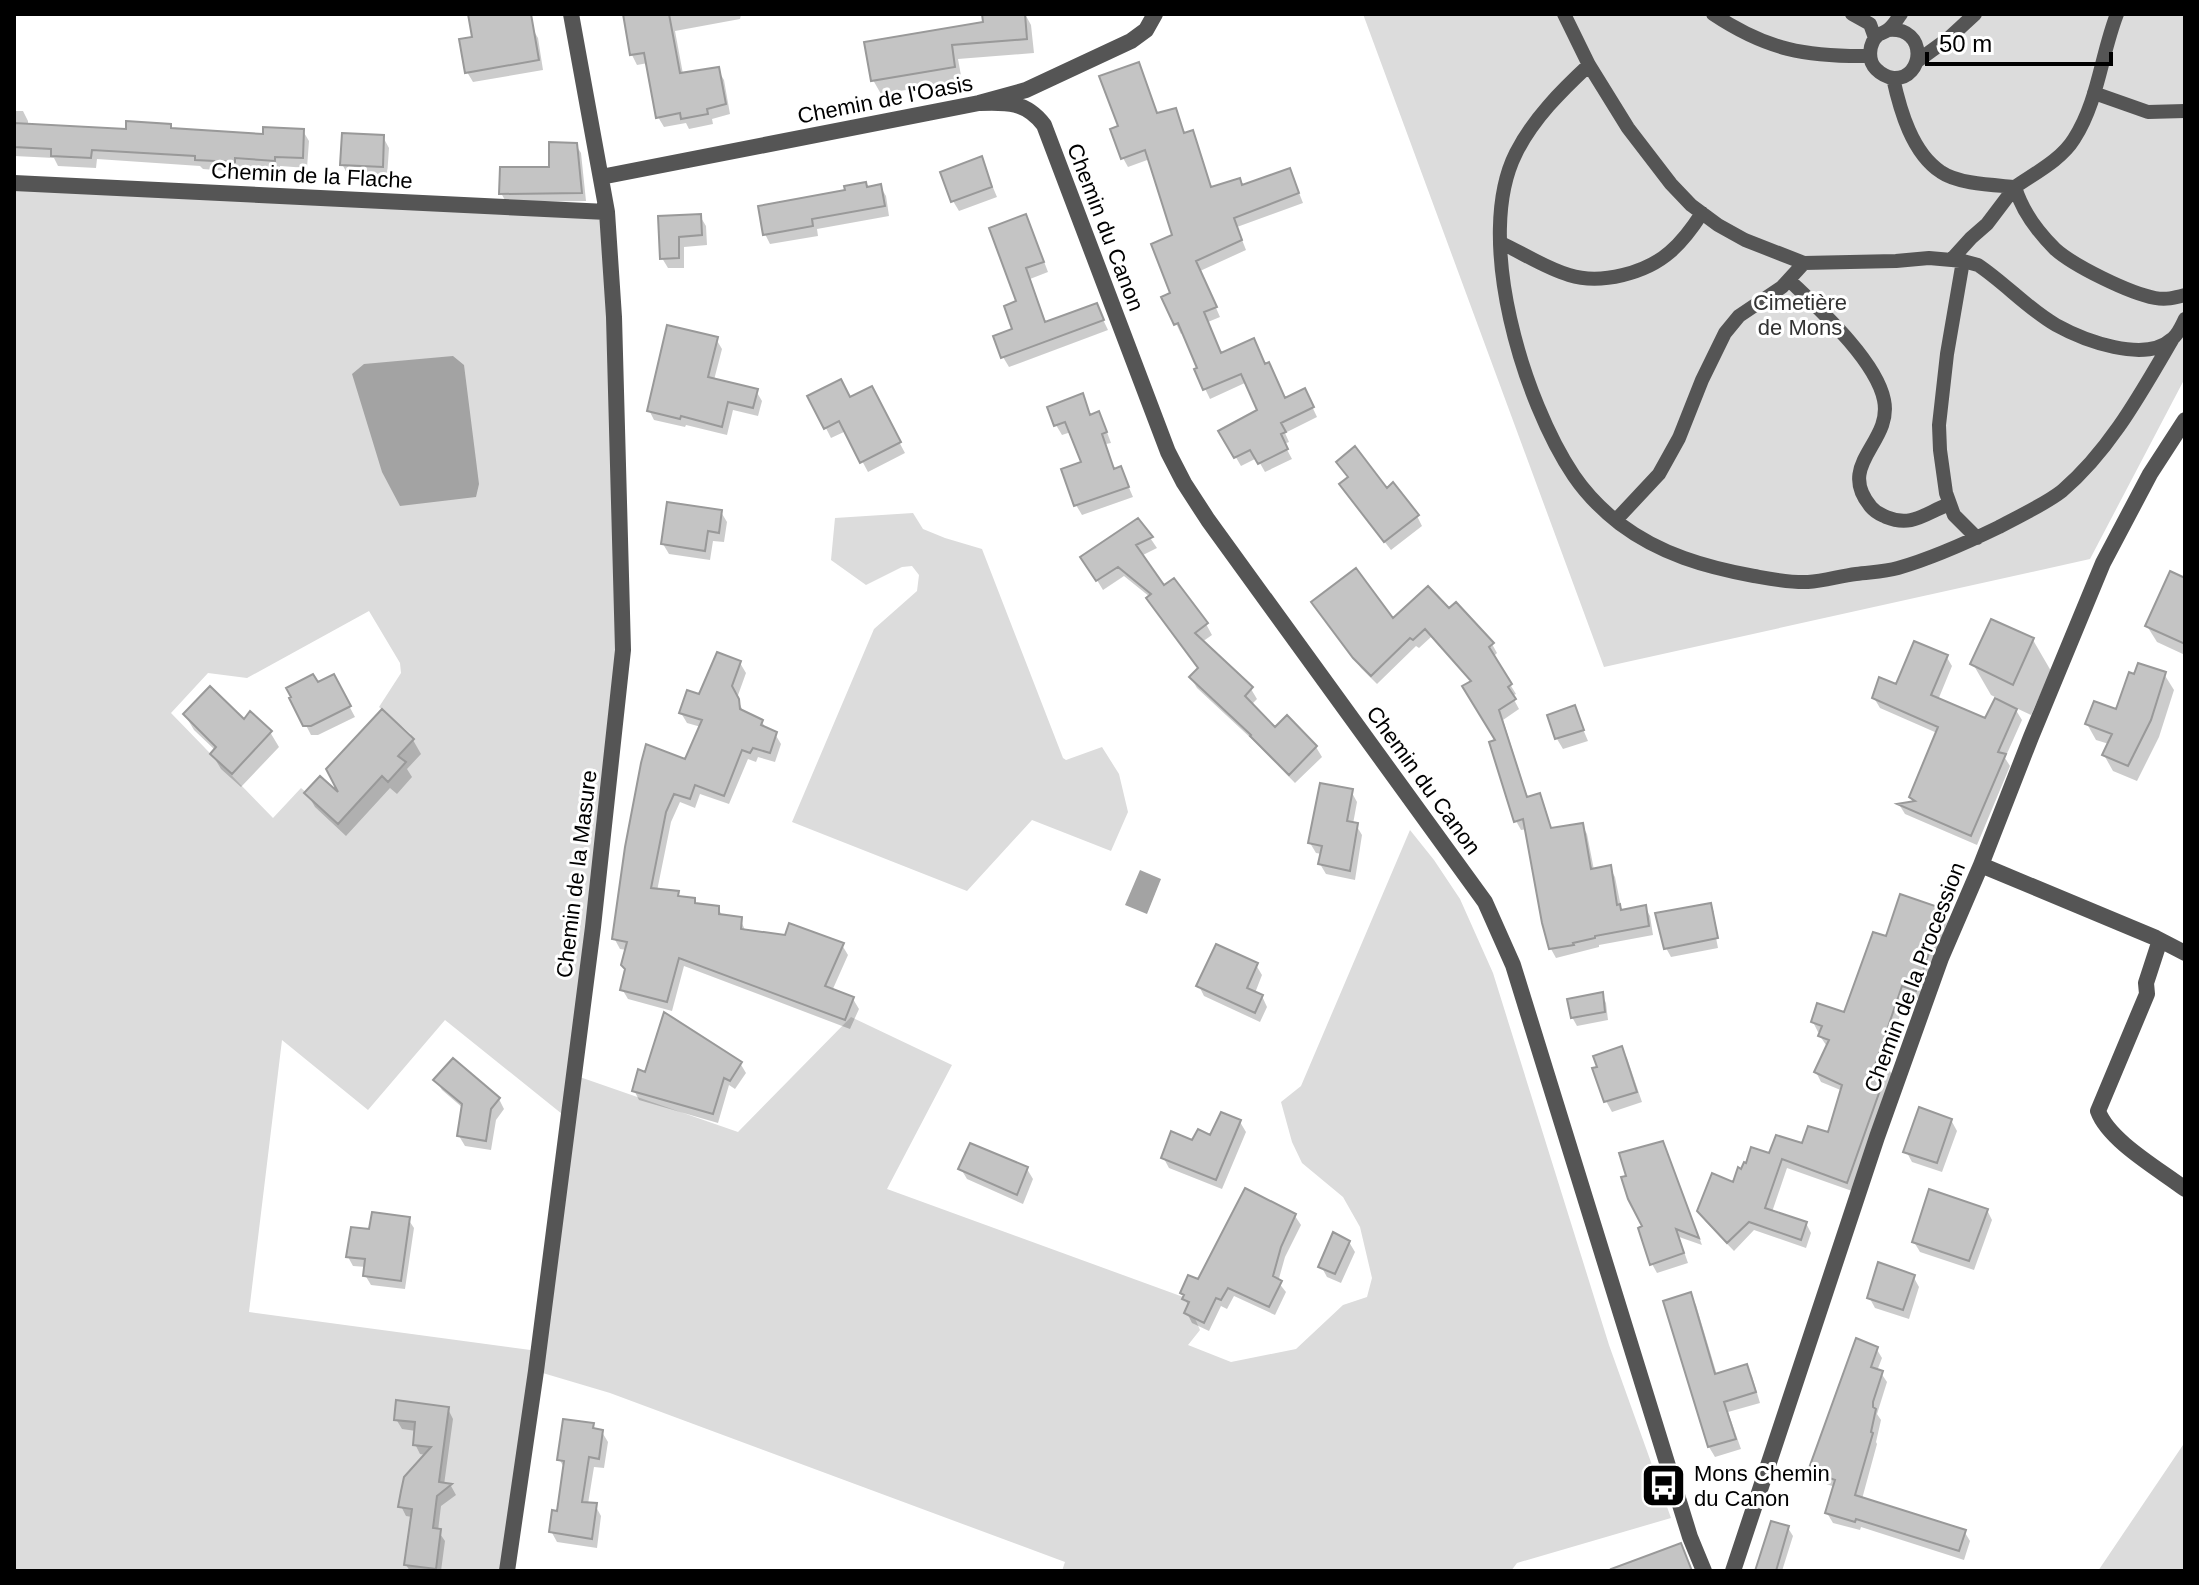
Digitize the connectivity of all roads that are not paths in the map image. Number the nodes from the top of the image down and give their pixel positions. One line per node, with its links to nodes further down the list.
1 (571, 14): 17 (street, Chemin de la Masure)
2 (1155, 14): 15 (street, Chemin de l'Oasis)
3 (1564, 14): 12 (lane)
4 (1713, 14): 10 (lane)
5 (1852, 14): 9 (lane)
6 (1901, 14): 9 (lane)
7 (1975, 14): 11 (lane)
8 (2117, 14): 14 (lane)
9 (1882, 34): 10 (lane); 11 (lane)
10 (1870, 56): 13 (lane)
11 (1916, 62): 13 (lane)
12 (1589, 65): 21 (lane); 22 (lane)
13 (1893, 78): 19 (lane)
14 (2094, 93): 16 (lane); 19 (lane)
15 (979, 103): 17 (street, Chemin de l'Oasis); 38 (street, Chemin du Canon)
16 (2185, 111)
17 (601, 177): 20 (street, Chemin de la Masure)
18 (14, 183): 20 (street, Chemin de la Flache)
19 (2015, 187): 23 (lane); 26 (lane)
20 (607, 212): 37 (street, Chemin de la Masure)
21 (1702, 213): 22 (lane); 24 (lane)
22 (1501, 243): 31 (lane)
23 (1957, 260): 24 (lane); 28 (lane); 30 (lane)
24 (1804, 263): 25 (lane)
25 (1789, 280): 30 (lane); 31 (lane)
26 (2185, 295)
27 (2185, 319): 28 (lane)
28 (2172, 340): 32 (lane)
29 (2185, 420): 33 (street, Chemin de la Procession)
30 (1950, 504): 32 (lane)
31 (1616, 520): 32 (lane)
32 (1977, 538)
33 (1981, 865): 34 (street); 39 (street, Chemin de la Procession)
34 (2160, 940): 35 (street); 36 (street)
35 (2185, 953)
36 (2185, 1189)
37 (507, 1571)
38 (1704, 1571)
39 (1733, 1571)

